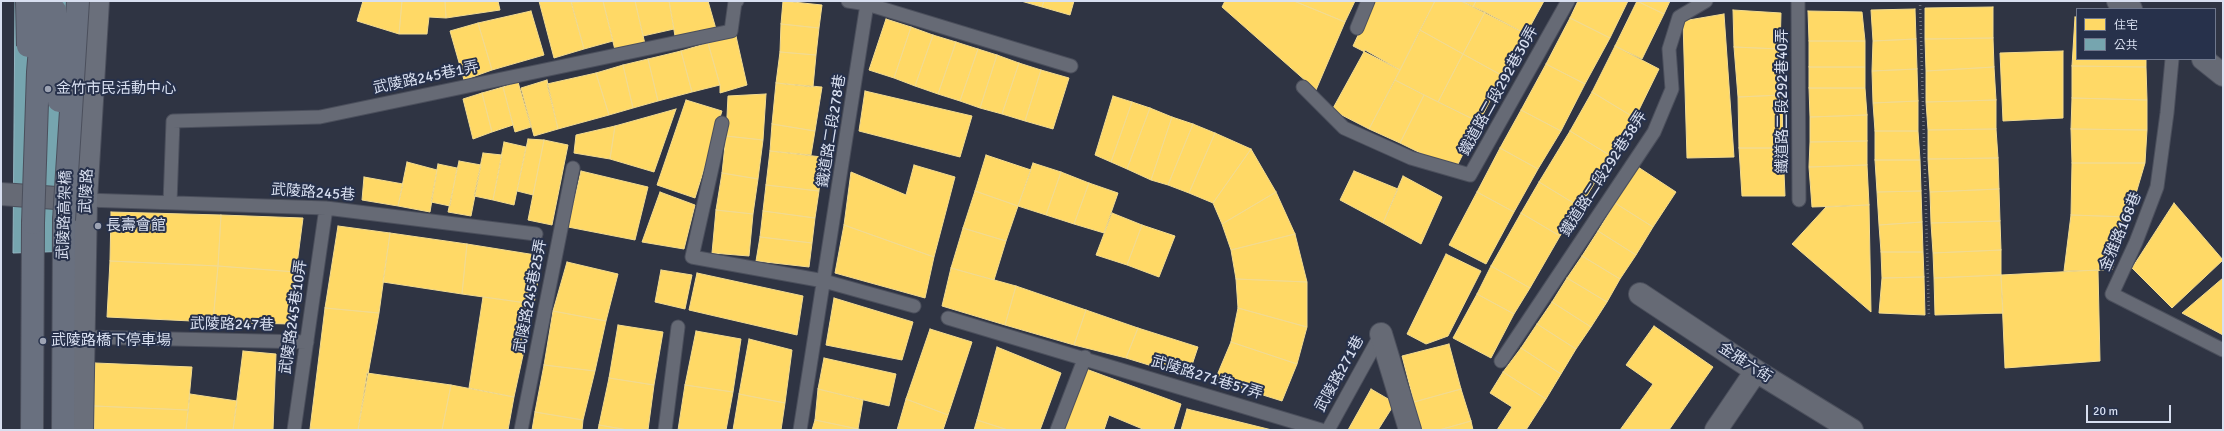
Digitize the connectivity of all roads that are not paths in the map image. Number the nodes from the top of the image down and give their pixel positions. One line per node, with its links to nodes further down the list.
1 (27, 1): 29 (highway, 武陵路高架橋, bridge)
2 (44, 1): 29 (highway, bridge)
3 (55, 1): 28 (highway, bridge)
4 (78, 1): 28 (highway, 武陵路高架橋, bridge)
5 (98, 1): 24 (street, 武陵路)
6 (737, 1): 26 (lane, 武陵路245巷1弄)
7 (848, 1): 13 (lane)
8 (1368, 1): 15 (lane)
9 (1568, 1): 20 (lane, 鐵道路二段292巷30弄)
10 (1706, 1): 41 (lane, 鐵道路二段292巷38弄)
11 (1798, 1): 25 (lane, 鐵道路二段292巷40弄)
12 (2118, 1): 14 (street)
13 (867, 4): 18 (lane); 31 (lane, 鐵道路二段278巷)
14 (2129, 8)
15 (1357, 28)
16 (2172, 60): 39 (lane, 金雅路168巷)
17 (2204, 60): 19 (street)
18 (1071, 66)
19 (2223, 75)
20 (1303, 87)
21 (722, 123): 31 (lane)
22 (573, 168): 47 (lane, 武陵路245巷25弄)
23 (1, 194): 24 (street)
24 (86, 200): 26 (lane, 武陵路245巷); 37 (street, 武陵路)
25 (1799, 200)
26 (170, 203): 27 (lane, 武陵路245巷)
27 (326, 208): 30 (lane, 武陵路245巷); 38 (lane, 武陵路245巷10弄)
28 (64, 220): 44 (highway, 武陵路高架橋)
29 (33, 223): 43 (highway, 武陵路高架橋)
30 (536, 234)
31 (824, 281): 33 (lane); 49 (lane, 鐵道路二段278巷)
32 (1640, 294): 42 (street, 金雅六街)
33 (914, 306)
34 (948, 318): 40 (lane, 武陵路271巷57弄)
35 (678, 327): 48 (lane)
36 (1381, 334): 52 (lane, 武陵路271巷); 53 (street)
37 (84, 337): 38 (lane, 武陵路247巷); 45 (street, 武陵路)
38 (307, 342): 46 (lane, 武陵路245巷10弄)
39 (2223, 350)
40 (1085, 357): 50 (lane); 51 (lane, 武陵路271巷57弄)
41 (1501, 361)
42 (1756, 371): 54 (street); 55 (street, 金雅六街)
43 (32, 430)
44 (63, 430)
45 (82, 430)
46 (294, 430)
47 (521, 430)
48 (665, 430)
49 (800, 430)
50 (1057, 430)
51 (1321, 430)
52 (1328, 430)
53 (1410, 430)
54 (1716, 430)
55 (1852, 430)

